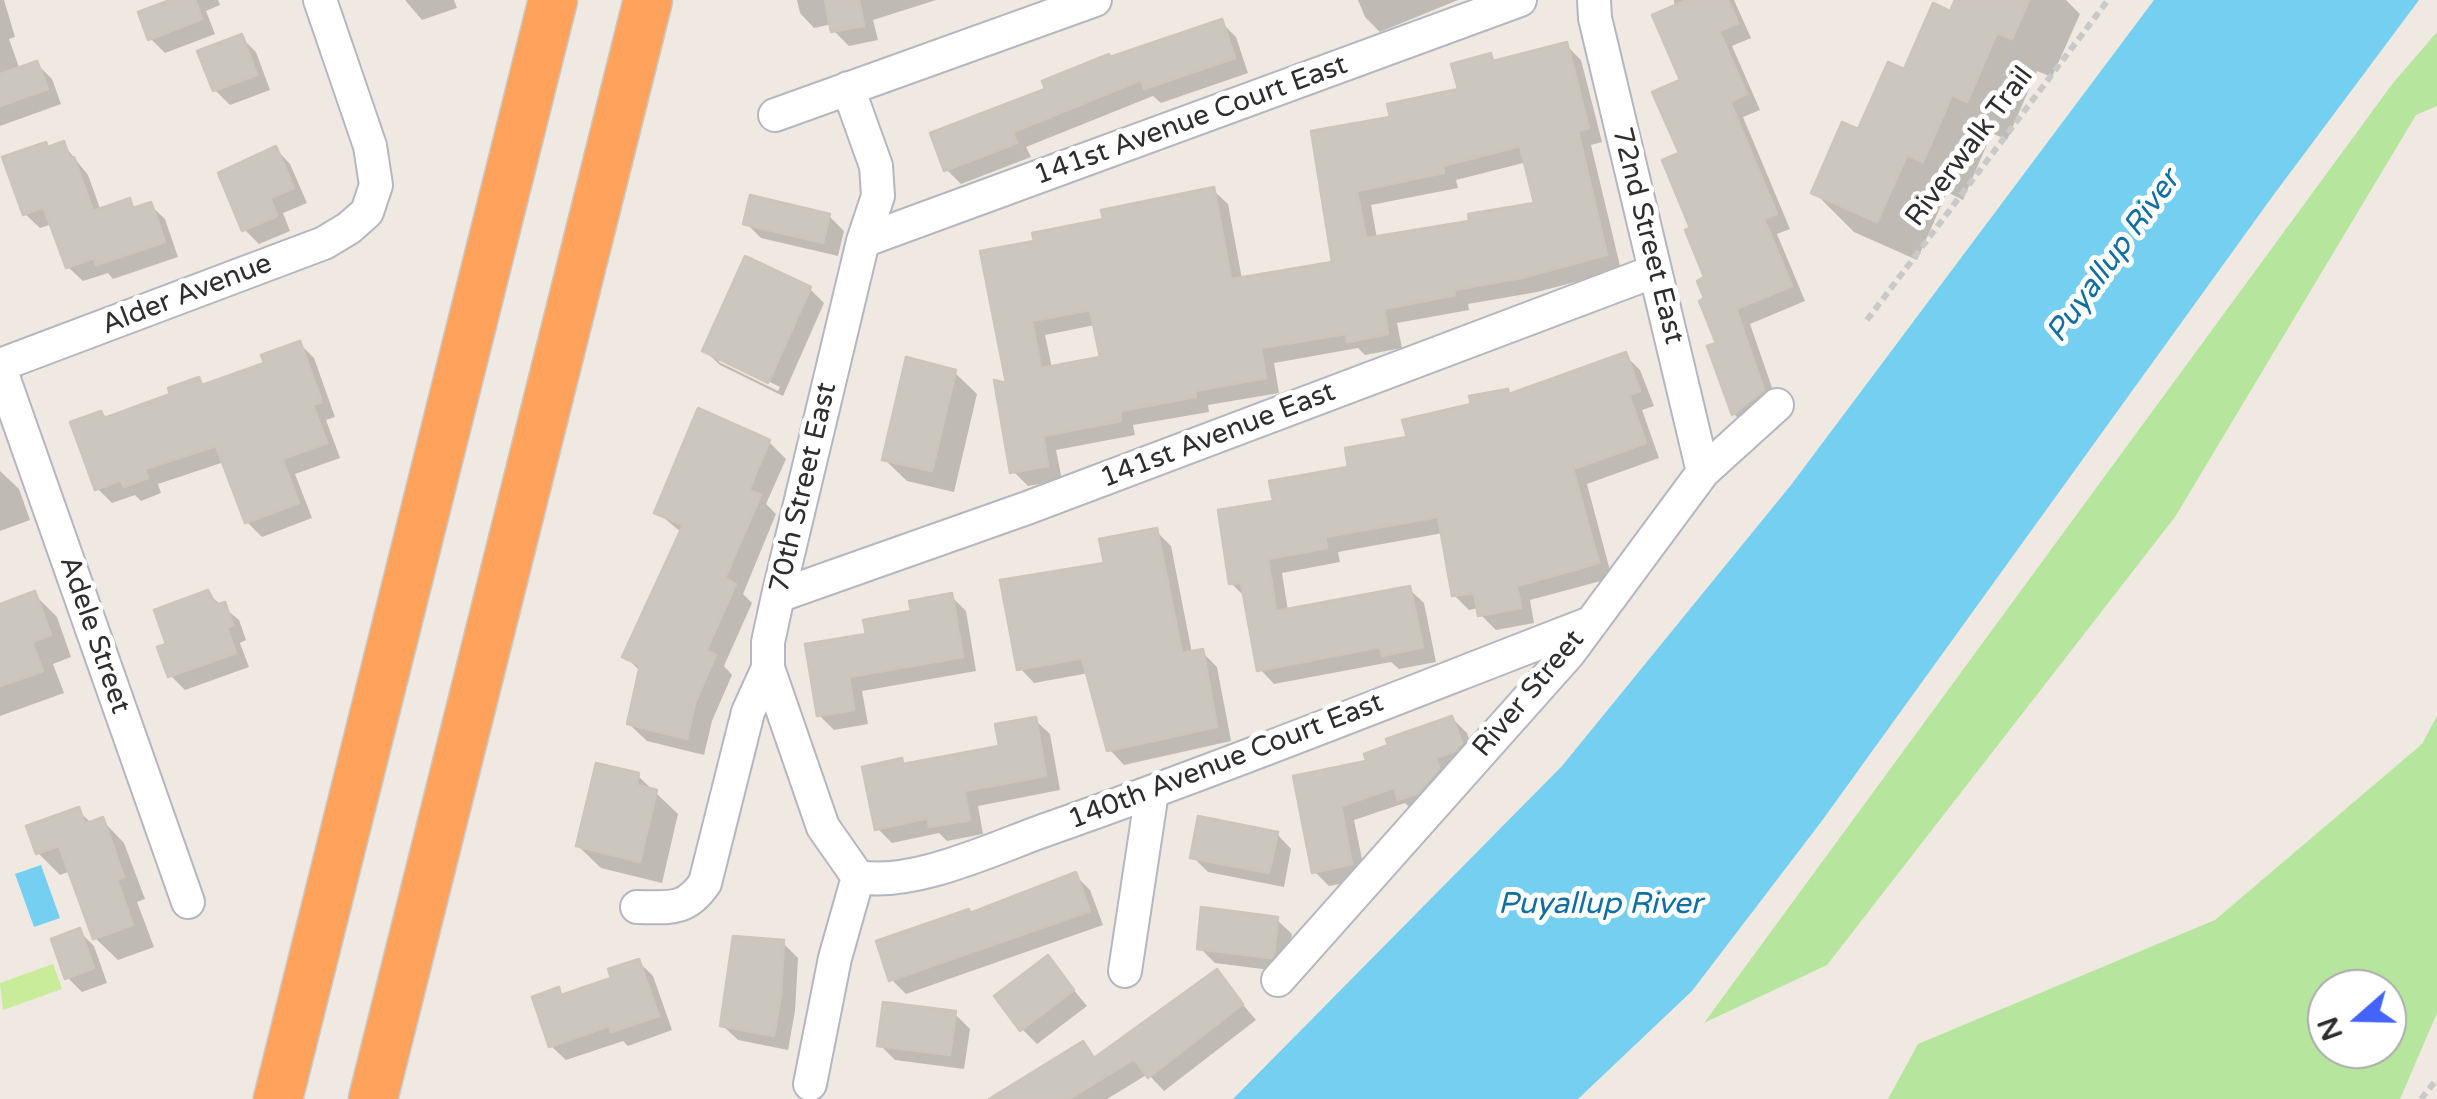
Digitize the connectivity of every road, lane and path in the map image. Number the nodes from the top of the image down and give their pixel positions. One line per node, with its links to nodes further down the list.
1 (320, 0): 13 (street, Alder Avenue)
2 (553, 0): 27 (highway)
3 (648, 0): 28 (highway)
4 (1095, 0): 8 (street)
5 (1520, 0): 10 (street, 141st Avenue Court East)
6 (1594, 0): 11 (street, 72nd Street East)
7 (2108, 0): 12 (path, Riverwalk Trail)
8 (848, 88): 9 (street); 10 (street, 70th Street East)
9 (775, 115)
10 (863, 242): 16 (street, 70th Street East)
11 (1655, 271): 15 (street, 72nd Street East); 16 (street, 141st Avenue East)
12 (1866, 320)
13 (0, 367): 21 (street, Adele Street)
14 (1776, 405): 15 (street, River Street)
15 (1703, 472): 17 (street, River Street)
16 (778, 596): 18 (street, 70th Street East)
17 (1588, 624): 19 (street, 140th Avenue Court East); 24 (street, River Street)
18 (768, 668): 20 (street, 70th Street East); 22 (street)
19 (1152, 792): 20 (street, 140th Avenue Court East); 23 (street)
20 (858, 877): 26 (street)
21 (188, 902)
22 (636, 907)
23 (1125, 972)
24 (1278, 980)
25 (2437, 1079): 29 (path)
26 (810, 1084)
27 (278, 1099)
28 (373, 1099)
29 (2421, 1099)

